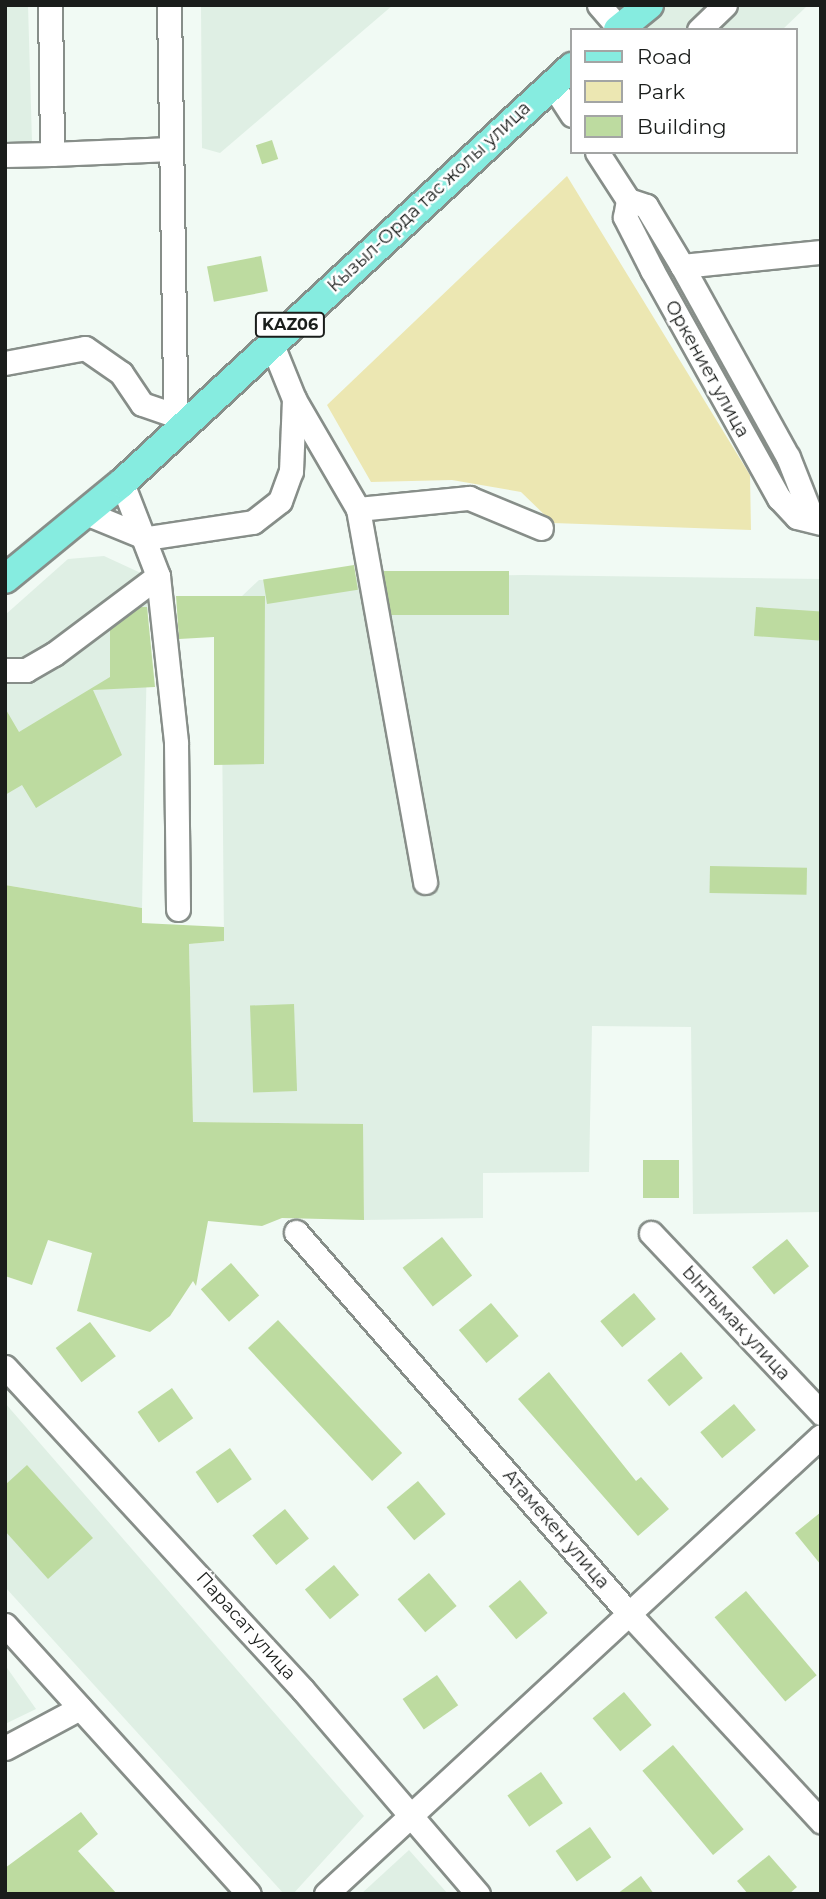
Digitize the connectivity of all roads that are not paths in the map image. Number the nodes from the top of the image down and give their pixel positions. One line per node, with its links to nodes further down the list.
1 (50, 5): 12 (street)
2 (169, 5): 11 (street)
3 (599, 5): 6 (street)
4 (649, 5): 7 (main road)
5 (725, 5): 8 (street)
6 (618, 28)
7 (620, 28)
8 (701, 28)
9 (562, 75): 10 (street); 18 (main road, Кызыл-Орда тас жолы улица / KАZ06)
10 (570, 107)
11 (171, 149): 12 (street); 21 (street)
12 (52, 154): 14 (street)
13 (598, 154): 15 (street, Оркениет улица)
14 (5, 155)
15 (628, 200): 17 (street, Оркениет улица); 25 (street, Оркениет улица)
16 (821, 252): 17 (street)
17 (682, 266): 25 (street, Оркениет улица)
18 (271, 342): 20 (street); 21 (main road, Кызыл-Орда тас жолы улица / KАZ06)
19 (5, 363): 21 (street)
20 (294, 399): 23 (street); 27 (street)
21 (176, 424): 22 (main road, Кызыл-Орда тас жолы улица / KАZ06)
22 (122, 483): 24 (main road, Кызыл-Орда тас жолы улица / KАZ06); 27 (street)
23 (358, 509): 26 (street); 31 (street)
24 (86, 513): 27 (street); 29 (main road, Кызыл-Орда тас жолы улица / KАZ06)
25 (817, 522)
26 (541, 527)
27 (148, 538): 28 (street)
28 (158, 576): 30 (street); 32 (street)
29 (5, 579)
30 (5, 670)
31 (425, 882)
32 (178, 909)
33 (296, 1232): 38 (street, Атамекен улица)
34 (651, 1233): 36 (street, Ынтымак улица)
35 (5, 1367): 42 (street, Парасат улица)
36 (821, 1413)
37 (821, 1436): 38 (street)
38 (631, 1616): 42 (street); 43 (street, Атамекен улица)
39 (5, 1625): 40 (street)
40 (80, 1708): 41 (street); 44 (street)
41 (5, 1748)
42 (410, 1816): 45 (street); 46 (street, Парасат улица)
43 (821, 1821)
44 (250, 1894)
45 (326, 1894)
46 (478, 1894)

